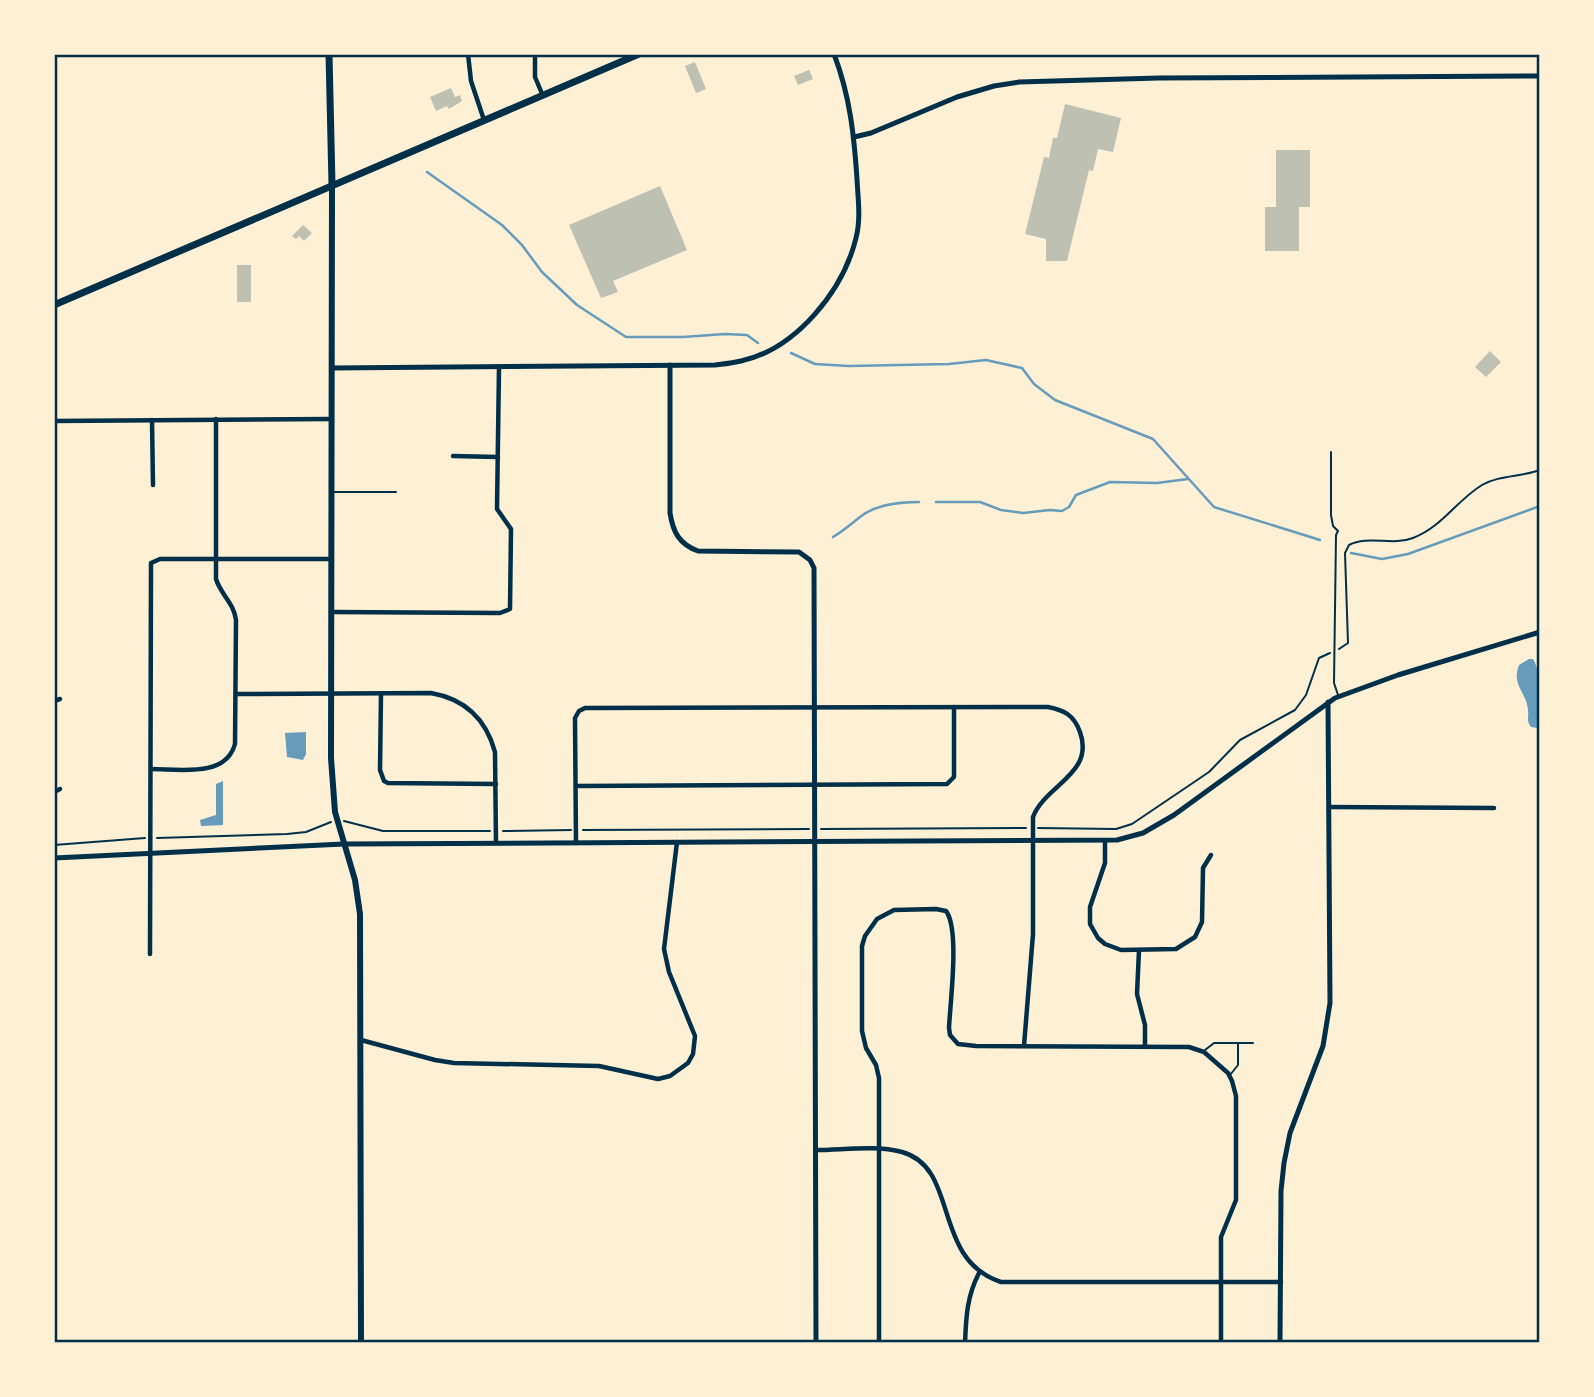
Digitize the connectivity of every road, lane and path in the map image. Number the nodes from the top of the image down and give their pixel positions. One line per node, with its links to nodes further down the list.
1 (329, 54): 10 (main road)
2 (468, 54): 8 (street)
3 (535, 54): 7 (street)
4 (639, 54): 7 (main road)
5 (834, 54): 9 (street)
6 (1540, 76): 9 (street)
7 (543, 96): 8 (main road)
8 (484, 120): 10 (main road)
9 (854, 137): 12 (street)
10 (332, 186): 11 (main road); 14 (main road)
11 (54, 305)
12 (670, 365): 13 (street); 39 (street)
13 (499, 367): 14 (street); 22 (street)
14 (332, 368): 16 (main road)
15 (216, 419): 16 (street); 17 (street); 29 (street)
16 (330, 419): 25 (main road)
17 (152, 420): 18 (street); 24 (street)
18 (54, 421): 19 (street)
19 (54, 446)
20 (1331, 452): 33 (lane)
21 (453, 456): 22 (street)
22 (498, 457): 31 (street)
23 (1540, 470): 33 (path)
24 (153, 485)
25 (330, 492): 26 (lane); 28 (main road)
26 (396, 492)
27 (54, 551): 30 (street)
28 (331, 559): 29 (street); 31 (main road)
29 (216, 560): 35 (street); 41 (street)
30 (54, 575)
31 (330, 612): 34 (main road)
32 (1540, 632): 37 (street)
33 (1335, 651): 37 (lane); 48 (path)
34 (331, 693): 35 (street); 36 (street); 47 (main road)
35 (237, 694): 41 (street)
36 (381, 694): 42 (street); 42 (street)
37 (1339, 696): 38 (street)
38 (1328, 702): 45 (street); 56 (street)
39 (813, 707): 40 (street); 43 (street); 44 (street)
40 (954, 707): 43 (street); 48 (street)
41 (151, 769): 52 (street)
42 (496, 784): 51 (street)
43 (814, 784): 44 (street); 49 (street)
44 (576, 786): 50 (street)
45 (1329, 807): 46 (street); 77 (street)
46 (1494, 808)
47 (337, 821): 51 (path); 52 (path); 59 (main road)
48 (1032, 828): 49 (path); 55 (street)
49 (814, 829): 50 (path); 53 (street)
50 (576, 830): 51 (path); 58 (street)
51 (497, 831): 57 (street)
52 (151, 838): 60 (path); 61 (street)
53 (814, 841): 54 (street); 55 (street); 73 (street)
54 (677, 842): 58 (street); 66 (street)
55 (1031, 842): 56 (street); 69 (street)
56 (1105, 842): 64 (street)
57 (496, 843): 58 (street); 59 (street)
58 (576, 843)
59 (344, 844): 61 (street); 66 (main road)
60 (54, 845)
61 (150, 854): 63 (street); 65 (street)
62 (1211, 855): 64 (street)
63 (54, 858)
64 (1139, 950): 70 (street)
65 (150, 954)
66 (360, 1040): 78 (main road)
67 (1238, 1043): 68 (lane); 71 (lane); 72 (lane)
68 (1253, 1043)
69 (1024, 1046): 70 (street); 74 (street)
70 (1145, 1046): 71 (street)
71 (1204, 1052): 72 (street)
72 (1230, 1076): 76 (street)
73 (816, 1150): 74 (street); 79 (street)
74 (878, 1150): 75 (street); 80 (street)
75 (979, 1273): 76 (street); 81 (street)
76 (1221, 1282): 77 (street); 82 (street)
77 (1281, 1282): 83 (street)
78 (361, 1343)
79 (816, 1343)
80 (879, 1343)
81 (965, 1343)
82 (1221, 1343)
83 (1280, 1343)

